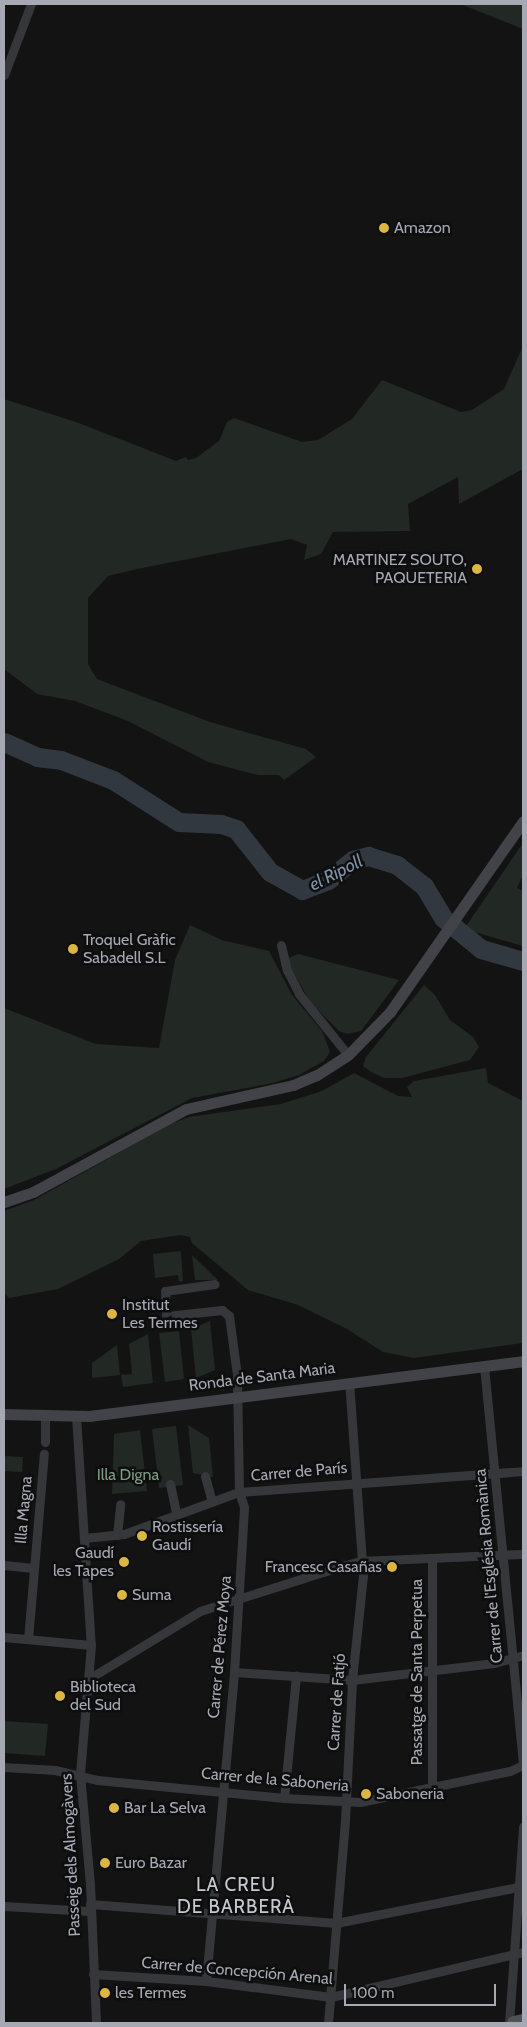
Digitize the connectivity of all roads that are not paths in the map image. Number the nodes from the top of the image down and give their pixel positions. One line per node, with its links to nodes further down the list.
1 (31, 4): 2 (street)
2 (4, 75)
3 (523, 821): 5 (main road)
4 (281, 945): 5 (street)
5 (348, 1054): 6 (main road)
6 (4, 1202)
7 (215, 1284): 11 (street, Carrer de Pérez Moya)
8 (523, 1361): 9 (main road, Ronda de Santa Maria)
9 (484, 1366): 10 (main road, Ronda de Santa Maria); 18 (street, Carrer de l'Església Romànica)
10 (350, 1383): 11 (main road, Ronda de Santa Maria); 20 (street, Carrer de Fatjó)
11 (236, 1397): 13 (main road, Ronda de Santa Maria); 22 (street, Carrer de Pérez Moya)
12 (4, 1414): 14 (main road, Ronda de Santa Maria)
13 (76, 1416): 14 (main road, Ronda de Santa Maria); 27 (street, Passeig dels Almogàvers)
14 (45, 1417): 15 (street)
15 (45, 1442)
16 (44, 1454): 33 (street, Illa Magna)
17 (523, 1471): 18 (street, Carrer de París)
18 (496, 1474): 20 (street, Carrer de París); 29 (street, Carrer de l'Església Romànica)
19 (205, 1476): 23 (street)
20 (358, 1483): 22 (street, Carrer de París); 31 (street, Carrer de Fatjó)
21 (170, 1484): 25 (street)
22 (239, 1492): 23 (street, Carrer de París); 34 (street, Carrer de Pérez Moya)
23 (212, 1502): 25 (street, Carrer de París)
24 (120, 1504): 26 (street)
25 (176, 1513): 26 (street, Carrer de París)
26 (117, 1535): 27 (street, Carrer de París)
27 (84, 1538): 37 (street, Passeig dels Almogàvers)
28 (523, 1554): 29 (street)
29 (504, 1555): 30 (street); 39 (street, Carrer de l'Església Romànica)
30 (432, 1558): 31 (street); 40 (street, Passatge de Santa Perpetua)
31 (361, 1561): 34 (street); 44 (street, Carrer de Fatjó)
32 (4, 1566): 33 (street, Illa Magna)
33 (33, 1568): 36 (street, Illa Magna)
34 (240, 1599): 41 (street, Carrer de Pérez Moya); 43 (street)
35 (4, 1637): 36 (street)
36 (28, 1639): 37 (street)
37 (91, 1645): 43 (street, Passeig dels Almogàvers)
38 (523, 1655): 39 (street)
39 (512, 1658): 40 (street); 45 (street, Carrer de l'Església Romànica)
40 (431, 1671): 44 (street); 48 (street, Passatge de Santa Perpetua)
41 (234, 1672): 42 (street); 49 (street, Carrer de Pérez Moya)
42 (296, 1676): 44 (street); 50 (street)
43 (90, 1678): 47 (street, Passeig dels Almogàvers)
44 (352, 1680): 51 (street, Carrer de Fatjó)
45 (523, 1765): 48 (street, Carrer de la Saboneria)
46 (4, 1767): 47 (street, Carrer de la Saboneria)
47 (80, 1774): 49 (street, Carrer de la Saboneria); 55 (street, Passeig dels Almogàvers)
48 (432, 1786): 51 (street, Carrer de la Saboneria)
49 (222, 1791): 50 (street, Carrer de la Saboneria); 56 (street, Carrer de Pérez Moya)
50 (284, 1798): 51 (street, Carrer de la Saboneria)
51 (346, 1802): 57 (street, Carrer de Fatjó)
52 (523, 1826): 53 (street)
53 (522, 1887): 57 (street); 59 (street)
54 (4, 1906): 55 (street)
55 (89, 1908): 56 (street); 60 (street, Passeig dels Almogàvers)
56 (211, 1914): 57 (street); 61 (street, Carrer de Pérez Moya)
57 (336, 1923): 62 (street, Carrer de Fatjó)
58 (523, 1952): 59 (street, Carrer de Concepción Arenal)
59 (514, 1954): 62 (street, Carrer de Concepción Arenal); 66 (street)
60 (93, 1974): 61 (street, Carrer de Concepción Arenal); 64 (street, Passeig dels Almogàvers)
61 (206, 1981): 62 (street, Carrer de Concepción Arenal)
62 (331, 1997): 65 (street, Carrer de Fatjó)
63 (523, 2021): 67 (main road)
64 (96, 2023)
65 (328, 2023)
66 (509, 2023)
67 (514, 2023)

